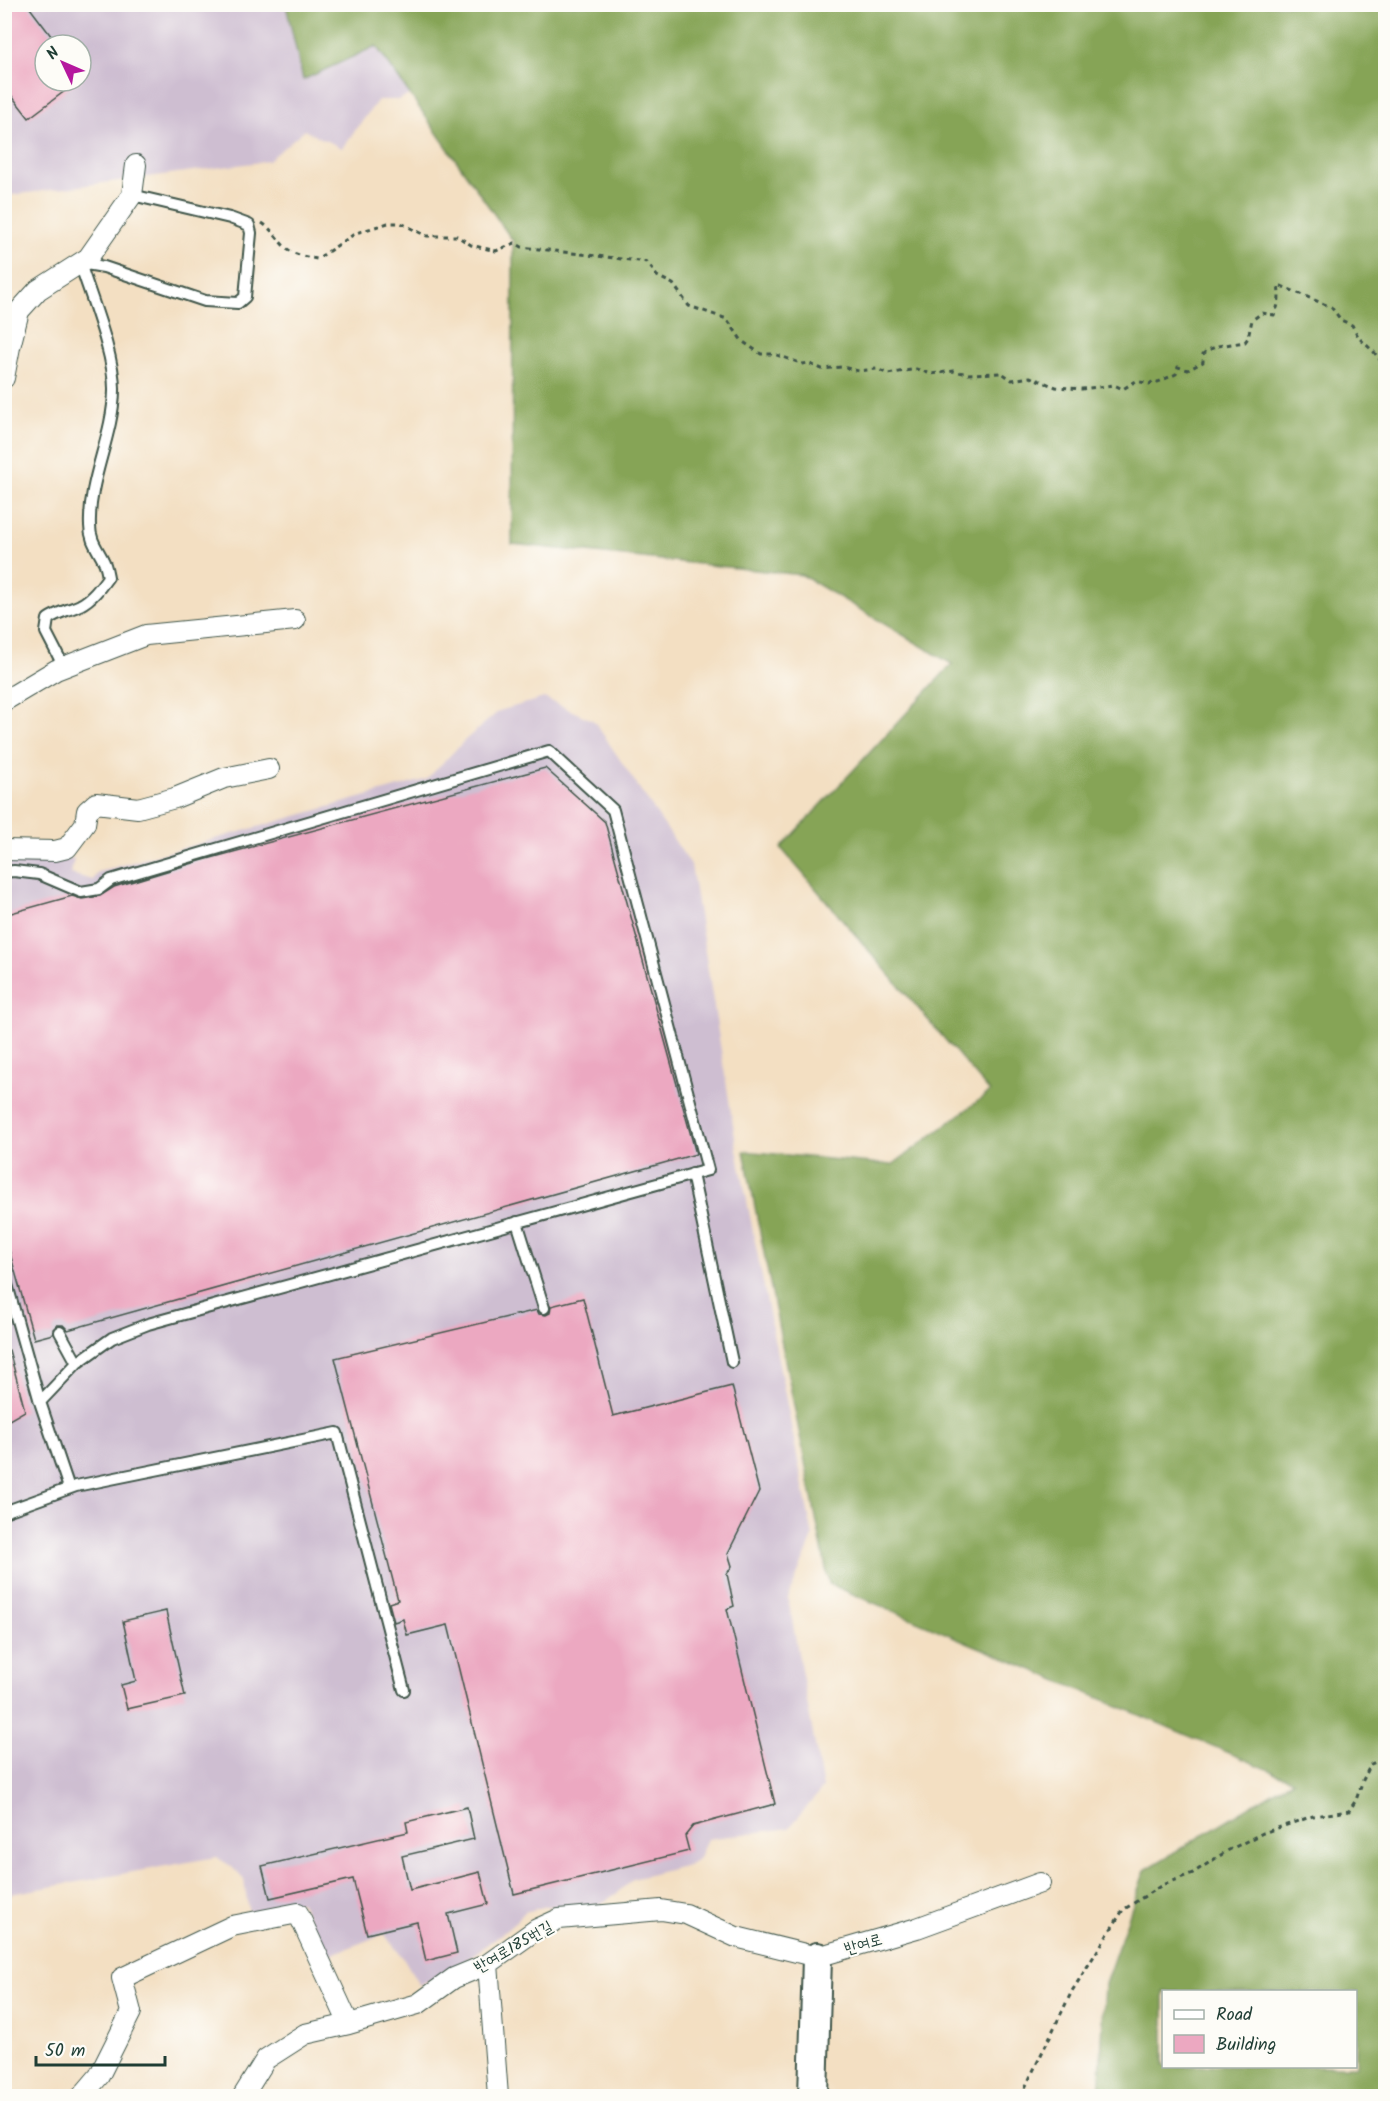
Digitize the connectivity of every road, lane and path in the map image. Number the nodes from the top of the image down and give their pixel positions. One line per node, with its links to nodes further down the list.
1 (136, 165): 2 (street)
2 (132, 195): 3 (lane); 4 (street)
3 (237, 221): 4 (lane); 5 (path)
4 (80, 263): 6 (street); 8 (lane)
5 (1386, 368)
6 (4, 378)
7 (295, 620): 8 (street)
8 (64, 667): 9 (street)
9 (4, 700)
10 (268, 769): 11 (street)
11 (4, 850)
12 (4, 872): 13 (lane)
13 (692, 1174): 14 (lane); 18 (lane)
14 (517, 1222): 16 (lane); 19 (lane)
15 (4, 1274): 20 (lane)
16 (544, 1308)
17 (60, 1332): 19 (lane)
18 (732, 1362)
19 (77, 1363): 20 (lane)
20 (40, 1402): 21 (lane)
21 (69, 1488): 22 (lane); 23 (lane)
22 (4, 1512)
23 (404, 1690)
24 (1386, 1757): 33 (path)
25 (1041, 1883): 26 (street, 반여로)
26 (817, 1957): 27 (street, 반여로185번길); 32 (street)
27 (488, 1964): 28 (street, 반여로185번길); 31 (street)
28 (349, 2024): 29 (street, 반여로185번길); 30 (street)
29 (245, 2096)
30 (82, 2097)
31 (498, 2097)
32 (813, 2097)
33 (1022, 2097)

